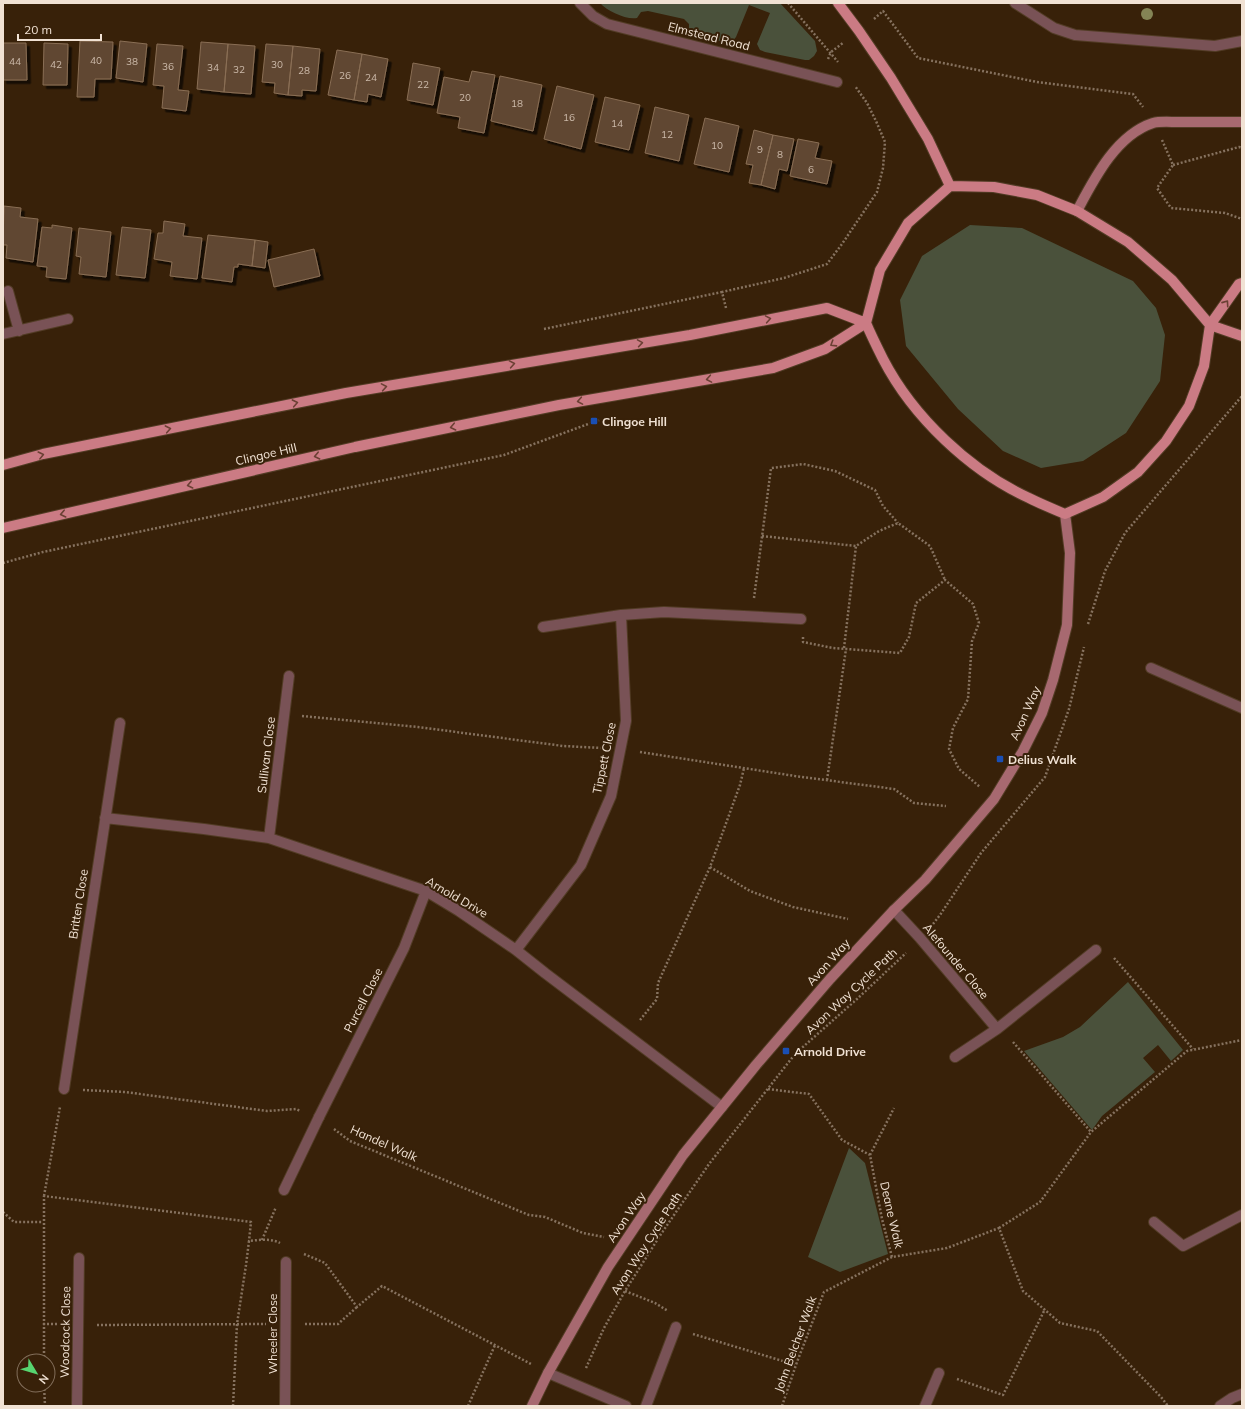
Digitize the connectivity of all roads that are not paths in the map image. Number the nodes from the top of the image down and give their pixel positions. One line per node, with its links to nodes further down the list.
1 (580, 3): 5 (street, Elmstead Road)
2 (838, 3): 7 (main road)
3 (1015, 3): 4 (street)
4 (1242, 42)
5 (838, 82)
6 (1242, 122): 8 (street)
7 (950, 186): 8 (main road); 12 (main road)
8 (1077, 211): 13 (main road)
9 (1242, 283): 13 (main road, one-way to 9)
10 (8, 291): 14 (street)
11 (68, 319): 14 (street)
12 (866, 323): 17 (main road, one-way to 12); 18 (main road); 19 (main road, Clingoe Hill, one-way to 19)
13 (1210, 325): 16 (main road); 18 (main road)
14 (19, 330): 15 (street)
15 (3, 334)
16 (1242, 336)
17 (3, 465)
18 (1065, 514): 30 (street, Avon Way)
19 (3, 528)
20 (621, 615): 21 (street); 22 (street); 31 (street, Tippett Close)
21 (801, 619)
22 (543, 627)
23 (1150, 668): 25 (street)
24 (289, 676): 28 (street, Sullivan Close)
25 (1242, 708)
26 (120, 723): 27 (street, Britten Close)
27 (105, 818): 28 (street, Arnold Drive); 35 (street, Britten Close)
28 (269, 838): 29 (street, Arnold Drive)
29 (426, 891): 31 (street, Arnold Drive); 37 (street, Purcell Close)
30 (894, 910): 33 (street, Alefounder Close); 36 (street, Avon Way)
31 (516, 950): 36 (street, Arnold Drive)
32 (1096, 950): 33 (street)
33 (999, 1028): 34 (street)
34 (955, 1057)
35 (64, 1089)
36 (722, 1107): 43 (street, Avon Way)
37 (284, 1190)
38 (1242, 1215): 39 (street)
39 (1154, 1222)
40 (79, 1258): 46 (street, Woodcock Close)
41 (286, 1262): 47 (street, Wheeler Close)
42 (676, 1327): 50 (street)
43 (548, 1373): 48 (street, Avon Way); 49 (street)
44 (939, 1373): 51 (street)
45 (1242, 1394): 52 (street)
46 (77, 1406)
47 (285, 1406)
48 (532, 1406)
49 (626, 1406)
50 (646, 1406)
51 (925, 1406)
52 (1220, 1406)

